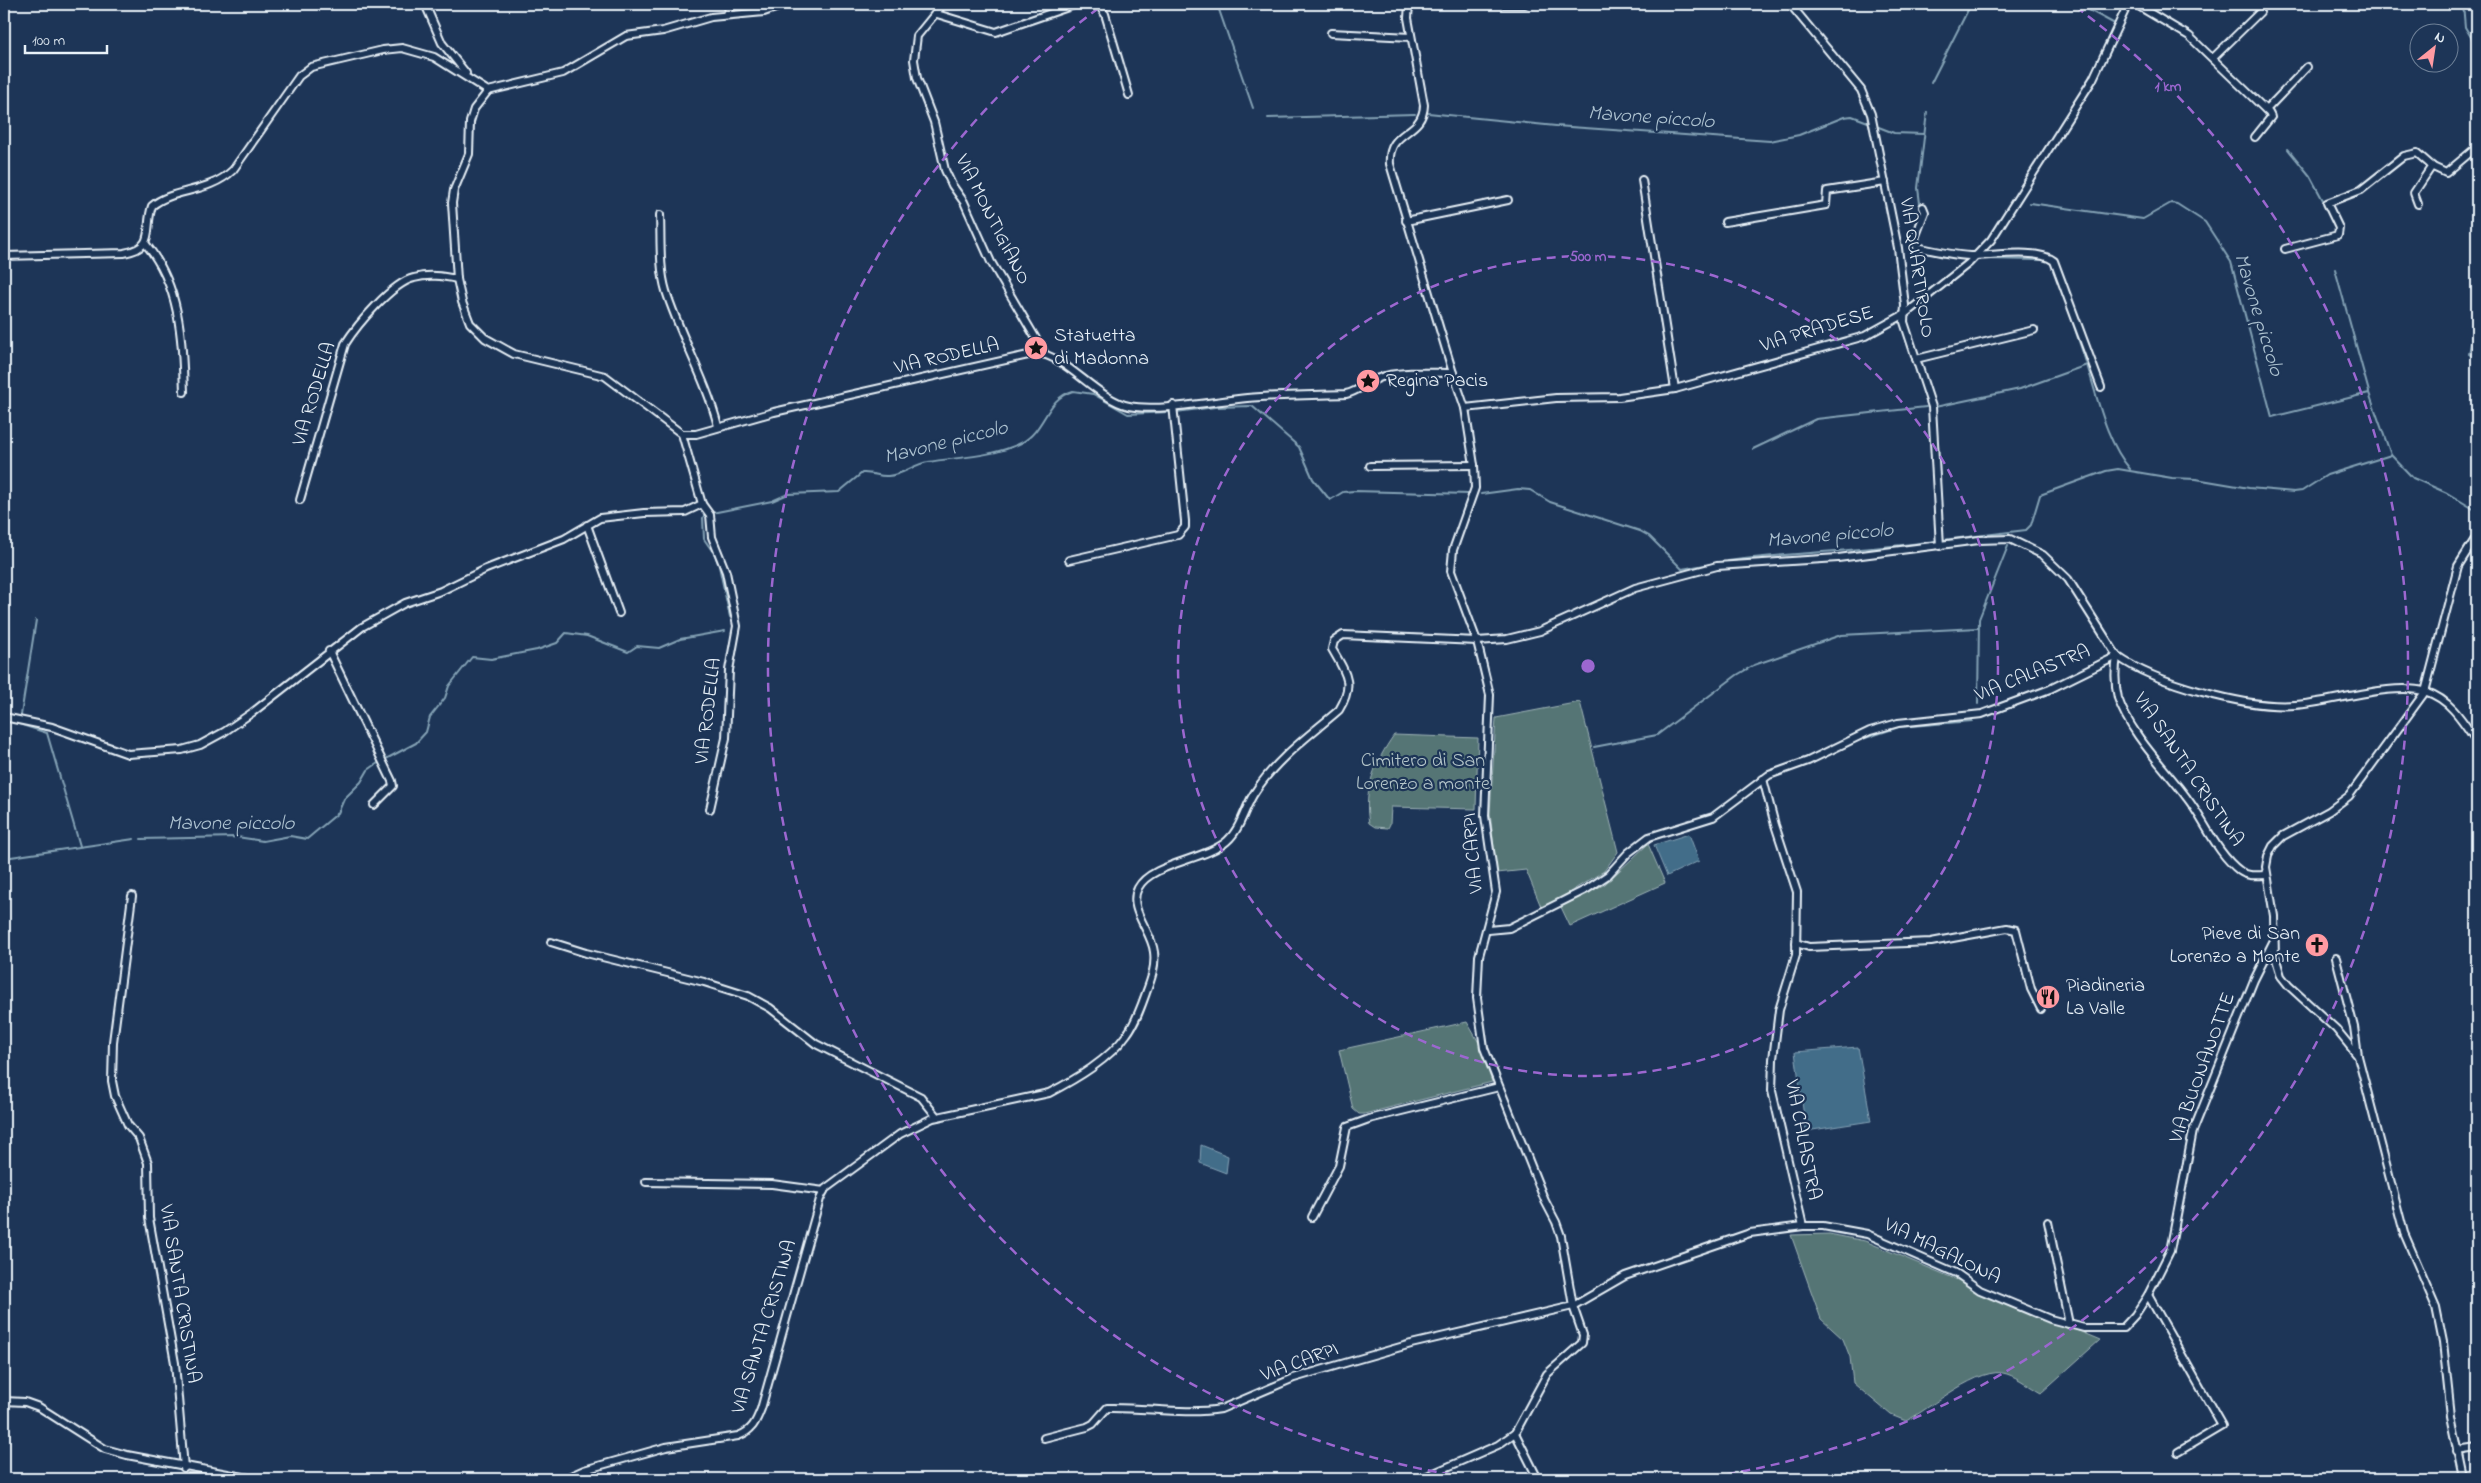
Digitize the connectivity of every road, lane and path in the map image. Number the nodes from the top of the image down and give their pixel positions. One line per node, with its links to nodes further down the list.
1 (425, 4): 18 (street)
2 (730, 4): 15 (street)
3 (787, 4): 15 (street)
4 (943, 4): 14 (street, VIA MONTIGIANO)
5 (1077, 4): 14 (street)
6 (1098, 4): 24 (street)
7 (1409, 4): 17 (street)
8 (1469, 4): 9 (street)
9 (1525, 4)
10 (1790, 4): 30 (street, VIA QUARTIROLO)
11 (2128, 4): 40 (street, VIA PRADESE)
12 (2135, 4): 19 (street)
13 (2260, 12): 19 (street)
14 (937, 14): 44 (street, VIA MONTIGIANO)
15 (727, 16): 23 (street)
16 (1331, 33): 17 (street)
17 (1411, 37): 35 (street, VIA CARPI)
18 (450, 56): 20 (street); 22 (street)
19 (2213, 58): 25 (street)
20 (444, 63): 22 (street); 37 (street)
21 (2307, 67): 25 (street)
22 (474, 82): 23 (street)
23 (488, 91): 41 (street)
24 (1129, 95)
25 (2266, 110): 26 (street)
26 (2255, 136)
27 (2477, 147): 28 (street)
28 (2432, 166): 32 (street); 38 (street)
29 (1642, 180): 48 (street)
30 (1885, 182): 36 (street, VIA QUARTIROLO); 42 (street, VIA QUARTIROLO)
31 (1508, 200): 35 (street)
32 (2418, 204)
33 (1923, 207): 40 (street)
34 (660, 215): 52 (street)
35 (1406, 221): 46 (street, VIA CARPI)
36 (1725, 222)
37 (145, 243): 39 (street); 49 (street)
38 (2285, 249)
39 (4, 256)
40 (1978, 256): 42 (street, VIA PRADESE); 47 (street)
41 (457, 279): 53 (street); 56 (street, VIA RODELLA)
42 (1905, 314): 45 (street, VIA QUARTIROLO); 48 (street, VIA PRADESE)
43 (2034, 330): 45 (street, VIA QUARTIROLO)
44 (1045, 354): 50 (street); 52 (street, VIA RODELLA)
45 (1916, 359): 60 (street, VIA QUARTIROLO)
46 (1453, 373): 50 (street); 51 (street, VIA CARPI)
47 (2101, 387)
48 (1675, 389): 51 (street, VIA PRADESE)
49 (184, 392)
50 (1173, 405): 61 (street)
51 (1465, 408): 54 (street, VIA CARPI)
52 (718, 426): 53 (street, VIA RODELLA)
53 (682, 434): 57 (street, VIA RODELLA)
54 (1474, 465): 55 (street); 63 (street, VIA CARPI)
55 (1370, 466)
56 (300, 500)
57 (702, 504): 58 (street); 71 (street, VIA RODELLA)
58 (587, 525): 62 (street); 64 (street)
59 (2477, 536): 66 (street)
60 (1940, 546): 63 (street, VIA SANTA CRISTINA); 65 (street, VIA SANTA CRISTINA)
61 (1069, 560)
62 (619, 613)
63 (1477, 642): 74 (street, VIA CARPI); 82 (street, VIA SANTA CRISTINA)
64 (329, 651): 67 (street); 70 (street)
65 (2117, 656): 66 (street, VIA SANTA CRISTINA); 69 (street, VIA CALASTRA); 72 (street, VIA SANTA CRISTINA)
66 (2425, 692): 68 (street, VIA SANTA CRISTINA); 72 (street)
67 (4, 717)
68 (2477, 742)
69 (1763, 779): 74 (street, VIA CALASTRA); 77 (street, VIA CALASTRA)
70 (374, 805)
71 (710, 809)
72 (2266, 875): 76 (street)
73 (132, 896): 98 (street, VIA SANTA CRISTINA)
74 (1488, 930): 81 (street, VIA CARPI)
75 (550, 942): 82 (street)
76 (2273, 942): 80 (street); 88 (street, VIA BUONANOTTE)
77 (1796, 943): 79 (street); 87 (street, VIA CALASTRA)
78 (2336, 958): 80 (street)
79 (2041, 1009)
80 (2358, 1056): 97 (street)
81 (1498, 1087): 85 (street); 89 (street, VIA CARPI)
82 (937, 1117): 84 (street, VIA SANTA CRISTINA)
83 (646, 1182): 84 (street)
84 (824, 1191): 100 (street, VIA SANTA CRISTINA)
85 (1312, 1217)
86 (2048, 1222): 90 (street)
87 (1803, 1226): 89 (street, VIA MAGALONA); 90 (street, VIA MAGALONA)
88 (2148, 1295): 91 (street, VIA BUONANOTTE); 96 (street)
89 (1573, 1306): 93 (street, VIA CARPI); 94 (street, VIA CARPI)
90 (2068, 1324): 91 (street, VIA MAGALONA)
91 (2123, 1328)
92 (4, 1401): 98 (street)
93 (1515, 1433): 101 (street, VIA CARPI); 102 (street)
94 (1044, 1438)
95 (2477, 1450): 97 (street)
96 (2178, 1452)
97 (2458, 1452): 103 (street)
98 (184, 1468): 99 (street)
99 (254, 1479)
100 (564, 1479)
101 (1420, 1479)
102 (1538, 1479)
103 (2464, 1479)

